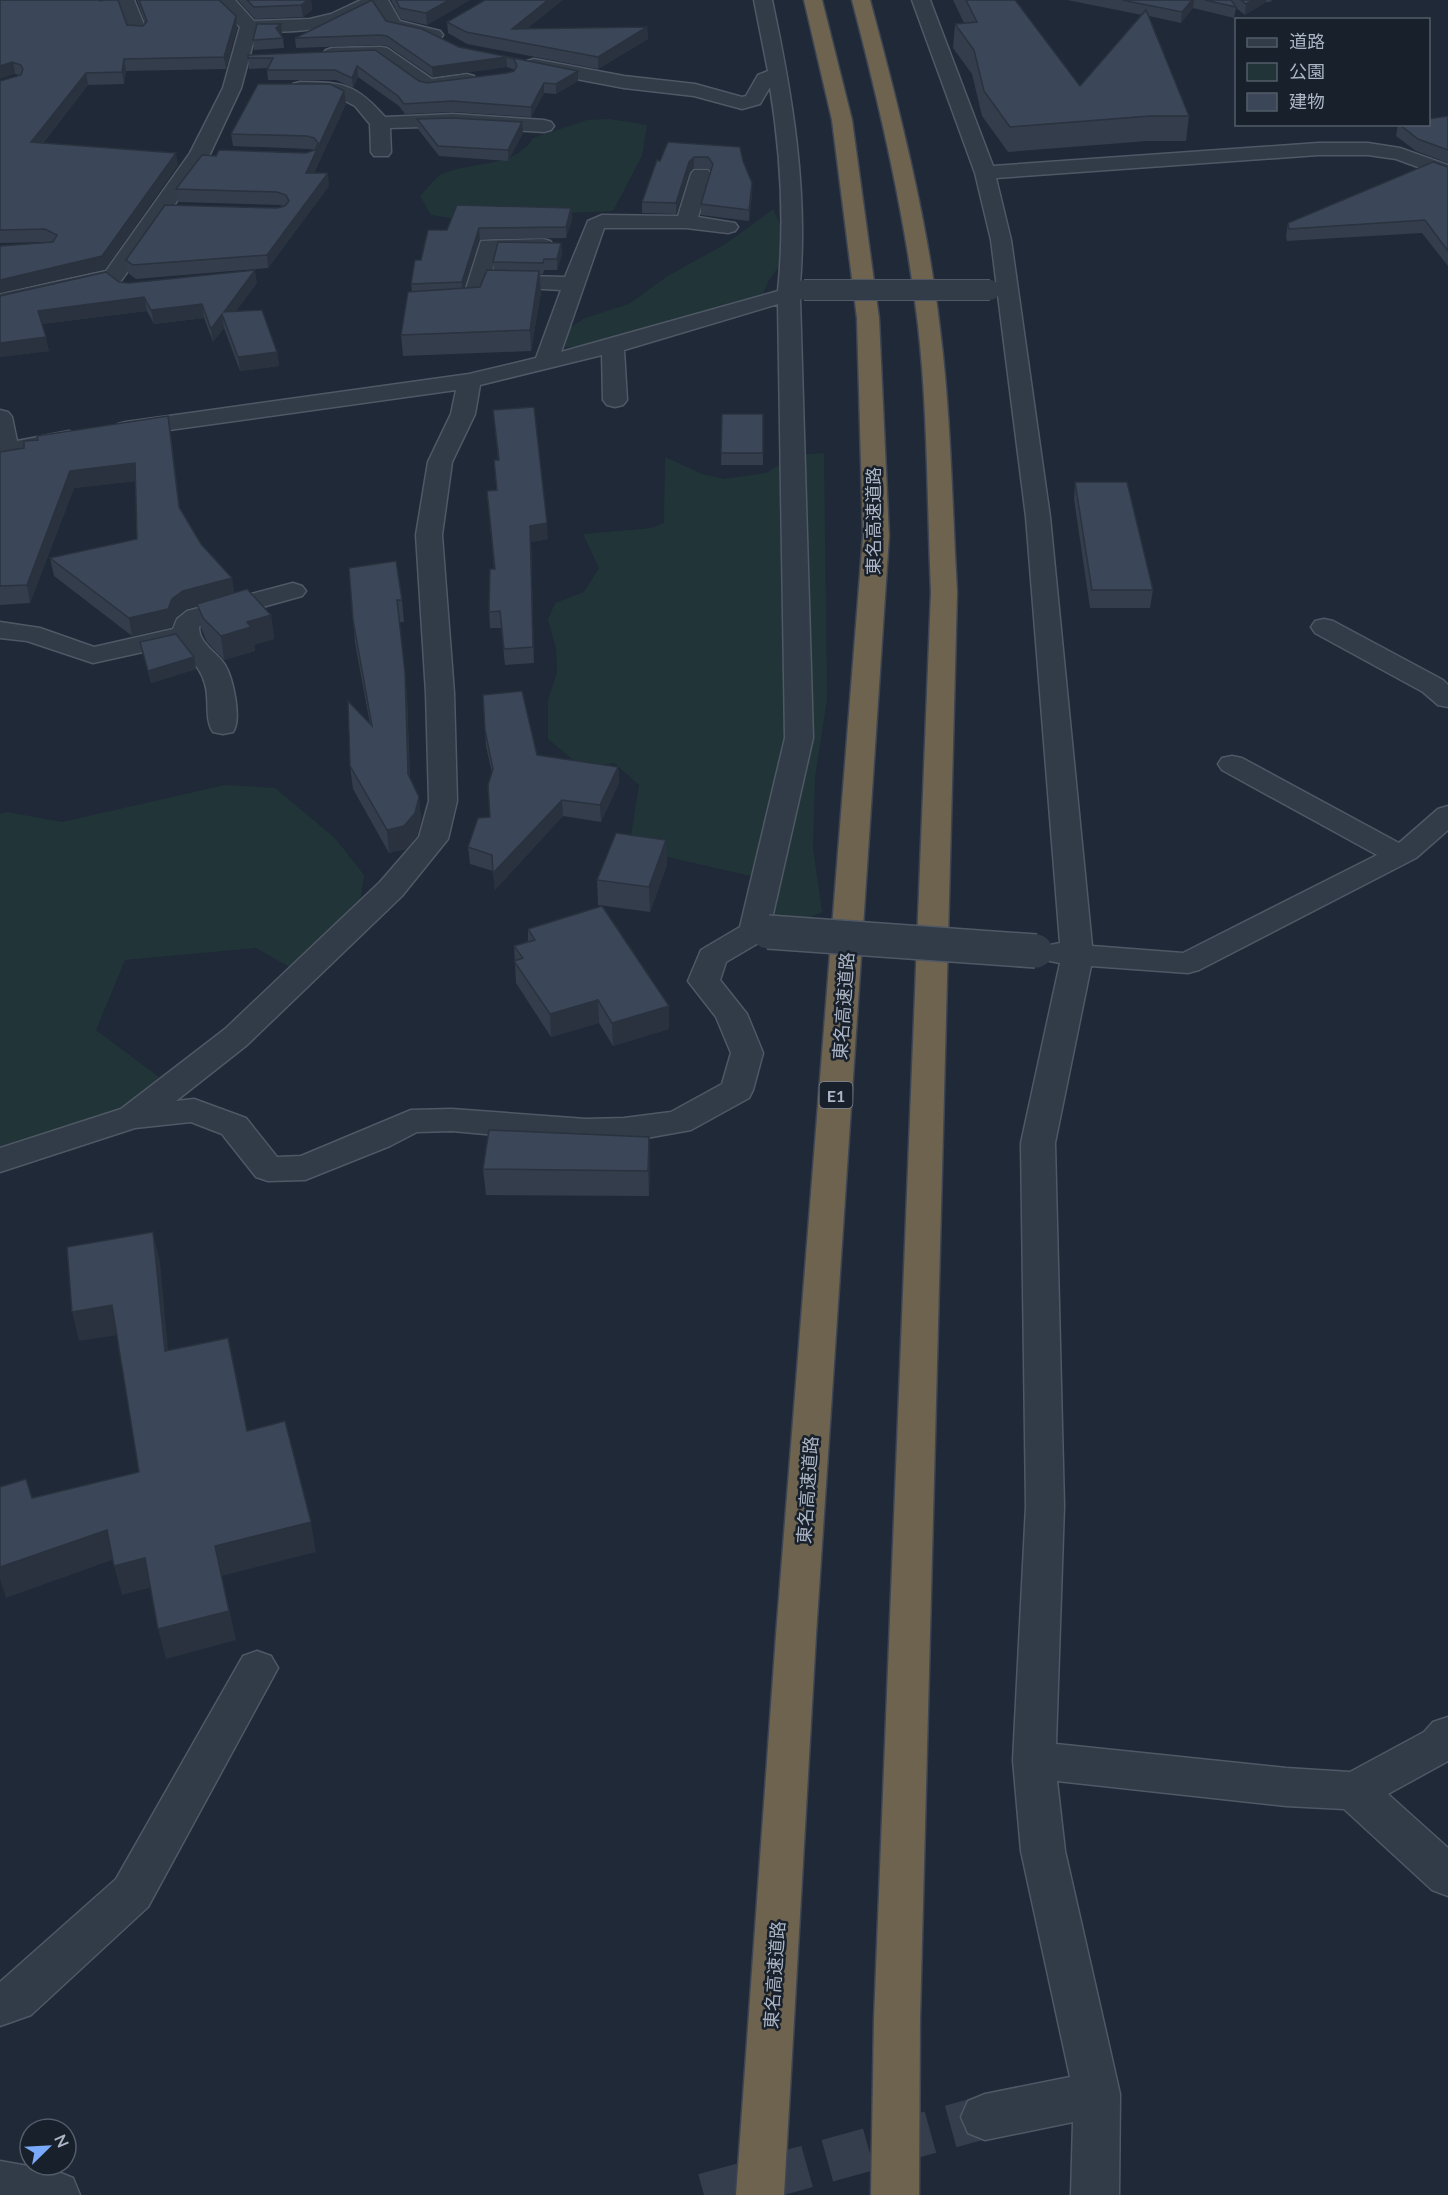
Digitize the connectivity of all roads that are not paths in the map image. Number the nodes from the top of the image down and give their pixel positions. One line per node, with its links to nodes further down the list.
1 (125, 0): 11 (street)
2 (221, 0): 10 (street)
3 (373, 0): 10 (street)
4 (379, 0): 12 (street)
5 (763, 0): 18 (street)
6 (813, 0): 73 (highway, 東名高速道路 / E1)
7 (861, 0): 74 (highway)
8 (921, 0): 29 (street)
9 (449, 22): 12 (street)
10 (249, 26): 16 (street)
11 (138, 32)
12 (430, 33): 13 (street)
13 (451, 44)
14 (314, 53): 19 (street)
15 (261, 57): 16 (street)
16 (240, 58): 20 (street)
17 (514, 61): 18 (street)
18 (778, 74): 41 (street)
19 (485, 78)
20 (232, 88): 21 (street); 26 (street)
21 (255, 88)
22 (278, 88): 23 (street)
23 (380, 123): 24 (street); 25 (street)
24 (544, 126)
25 (381, 152)
26 (200, 154): 27 (street); 31 (street)
27 (224, 155)
28 (1442, 166): 29 (street)
29 (985, 173): 40 (street)
30 (701, 174): 33 (street)
31 (160, 210): 32 (street); 36 (street)
32 (184, 211)
33 (686, 222): 34 (street); 35 (street)
34 (728, 227)
35 (587, 246): 37 (street); 38 (street)
36 (113, 276): 39 (street); 42 (street)
37 (478, 281): 38 (street); 43 (street)
38 (573, 284): 45 (street)
39 (131, 288)
40 (998, 290): 41 (street, bridge); 60 (street)
41 (796, 291): 44 (street); 59 (street)
42 (0, 301)
43 (422, 304)
44 (613, 346): 45 (street); 47 (street)
45 (545, 364): 46 (street)
46 (469, 381): 49 (street); 61 (street)
47 (615, 400)
48 (0, 417): 49 (street)
49 (4, 450)
50 (293, 591): 53 (street)
51 (1324, 627): 54 (street)
52 (0, 630): 53 (street)
53 (186, 634): 55 (street)
54 (1448, 699)
55 (223, 726)
56 (1232, 764): 58 (street)
57 (1448, 815): 58 (street)
58 (1399, 855): 60 (street)
59 (761, 932): 60 (street, bridge); 61 (street)
60 (1077, 956): 65 (street)
61 (133, 1117): 62 (street)
62 (0, 1160)
63 (257, 1668): 68 (street)
64 (1448, 1735): 66 (street)
65 (1034, 1760): 66 (street); 69 (street)
66 (1354, 1791): 67 (street)
67 (1448, 1876)
68 (0, 2004)
69 (1097, 2094): 70 (street); 75 (street)
70 (985, 2117)
71 (0, 2185): 72 (street)
72 (56, 2195)
73 (760, 2195)
74 (895, 2195)
75 (1095, 2195)

